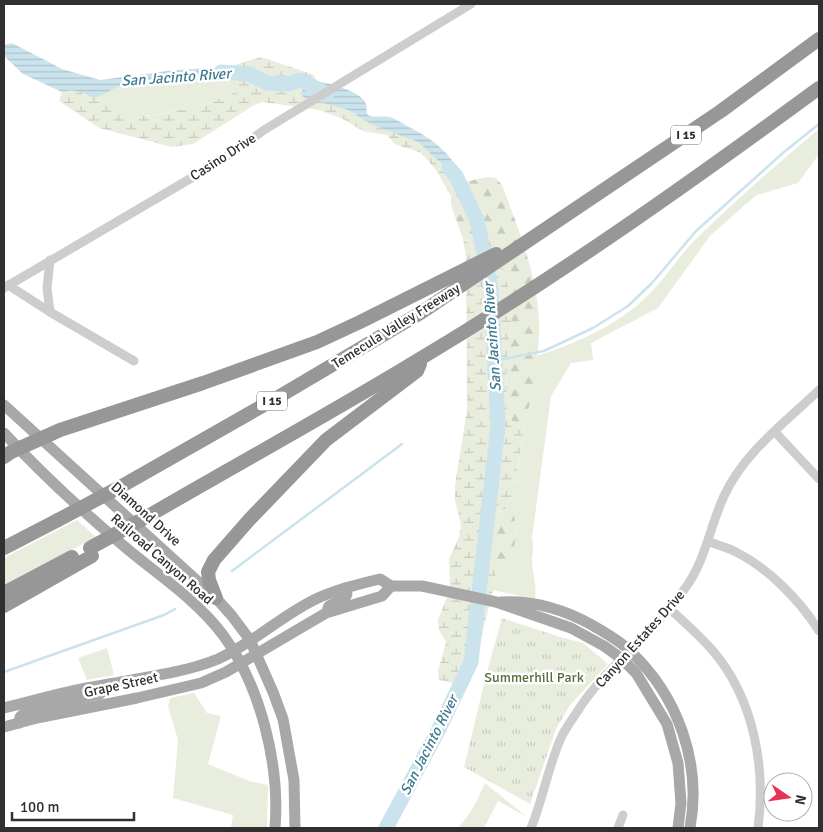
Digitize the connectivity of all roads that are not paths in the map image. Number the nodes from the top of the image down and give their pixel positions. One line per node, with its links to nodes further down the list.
1 (471, 4): 5 (street, Casino Drive)
2 (819, 39): 4 (highway, Temecula Valley Freeway / I 15)
3 (819, 88): 8 (highway)
4 (550, 227): 14 (highway); 19 (highway, Temecula Valley Freeway / I 15, bridge)
5 (50, 260): 6 (street, Casino Drive); 7 (street)
6 (6, 286): 7 (street)
7 (50, 312): 9 (street)
8 (424, 357): 20 (highway, bridge); 24 (highway)
9 (134, 361)
10 (819, 390): 13 (street, Canyon Estates Drive)
11 (4, 405): 14 (main road, Diamond Drive)
12 (4, 432): 15 (main road)
13 (775, 432): 17 (street); 18 (street, Canyon Estates Drive)
14 (41, 440): 15 (highway); 24 (main road, Diamond Drive)
15 (20, 448): 16 (highway); 32 (main road, Railroad Canyon Road)
16 (4, 457)
17 (819, 479)
18 (708, 542): 27 (street, Canyon Estates Drive); 29 (street)
19 (4, 548)
20 (91, 552): 23 (highway); 26 (highway)
21 (391, 586): 22 (main road, Grape Street); 25 (main road, Grape Street); 28 (main road)
22 (345, 588): 28 (main road); 30 (main road, Grape Street)
23 (4, 593)
24 (216, 598): 30 (main road, Diamond Drive)
25 (496, 602): 31 (main road); 34 (main road)
26 (4, 606)
27 (669, 608): 31 (street, Canyon Estates Drive); 47 (street)
28 (326, 614): 33 (main road, Grape Street)
29 (819, 631)
30 (250, 640): 32 (main road, Grape Street); 33 (main road, Diamond Drive)
31 (630, 650): 34 (street, Canyon Estates Drive); 46 (main road)
32 (233, 651): 35 (main road, Railroad Canyon Road); 36 (main road, Grape Street)
33 (256, 654): 35 (main road, Grape Street); 42 (main road)
34 (622, 659): 43 (street, Canyon Estates Drive); 45 (main road)
35 (241, 664): 38 (main road, Grape Street); 41 (main road, Railroad Canyon Road)
36 (109, 684): 37 (main road, Grape Street); 38 (main road)
37 (4, 708)
38 (18, 723): 39 (main road, Grape Street)
39 (4, 727)
40 (623, 815): 44 (street)
41 (275, 828)
42 (294, 828)
43 (532, 828)
44 (618, 828)
45 (678, 828)
46 (690, 828)
47 (758, 828)

